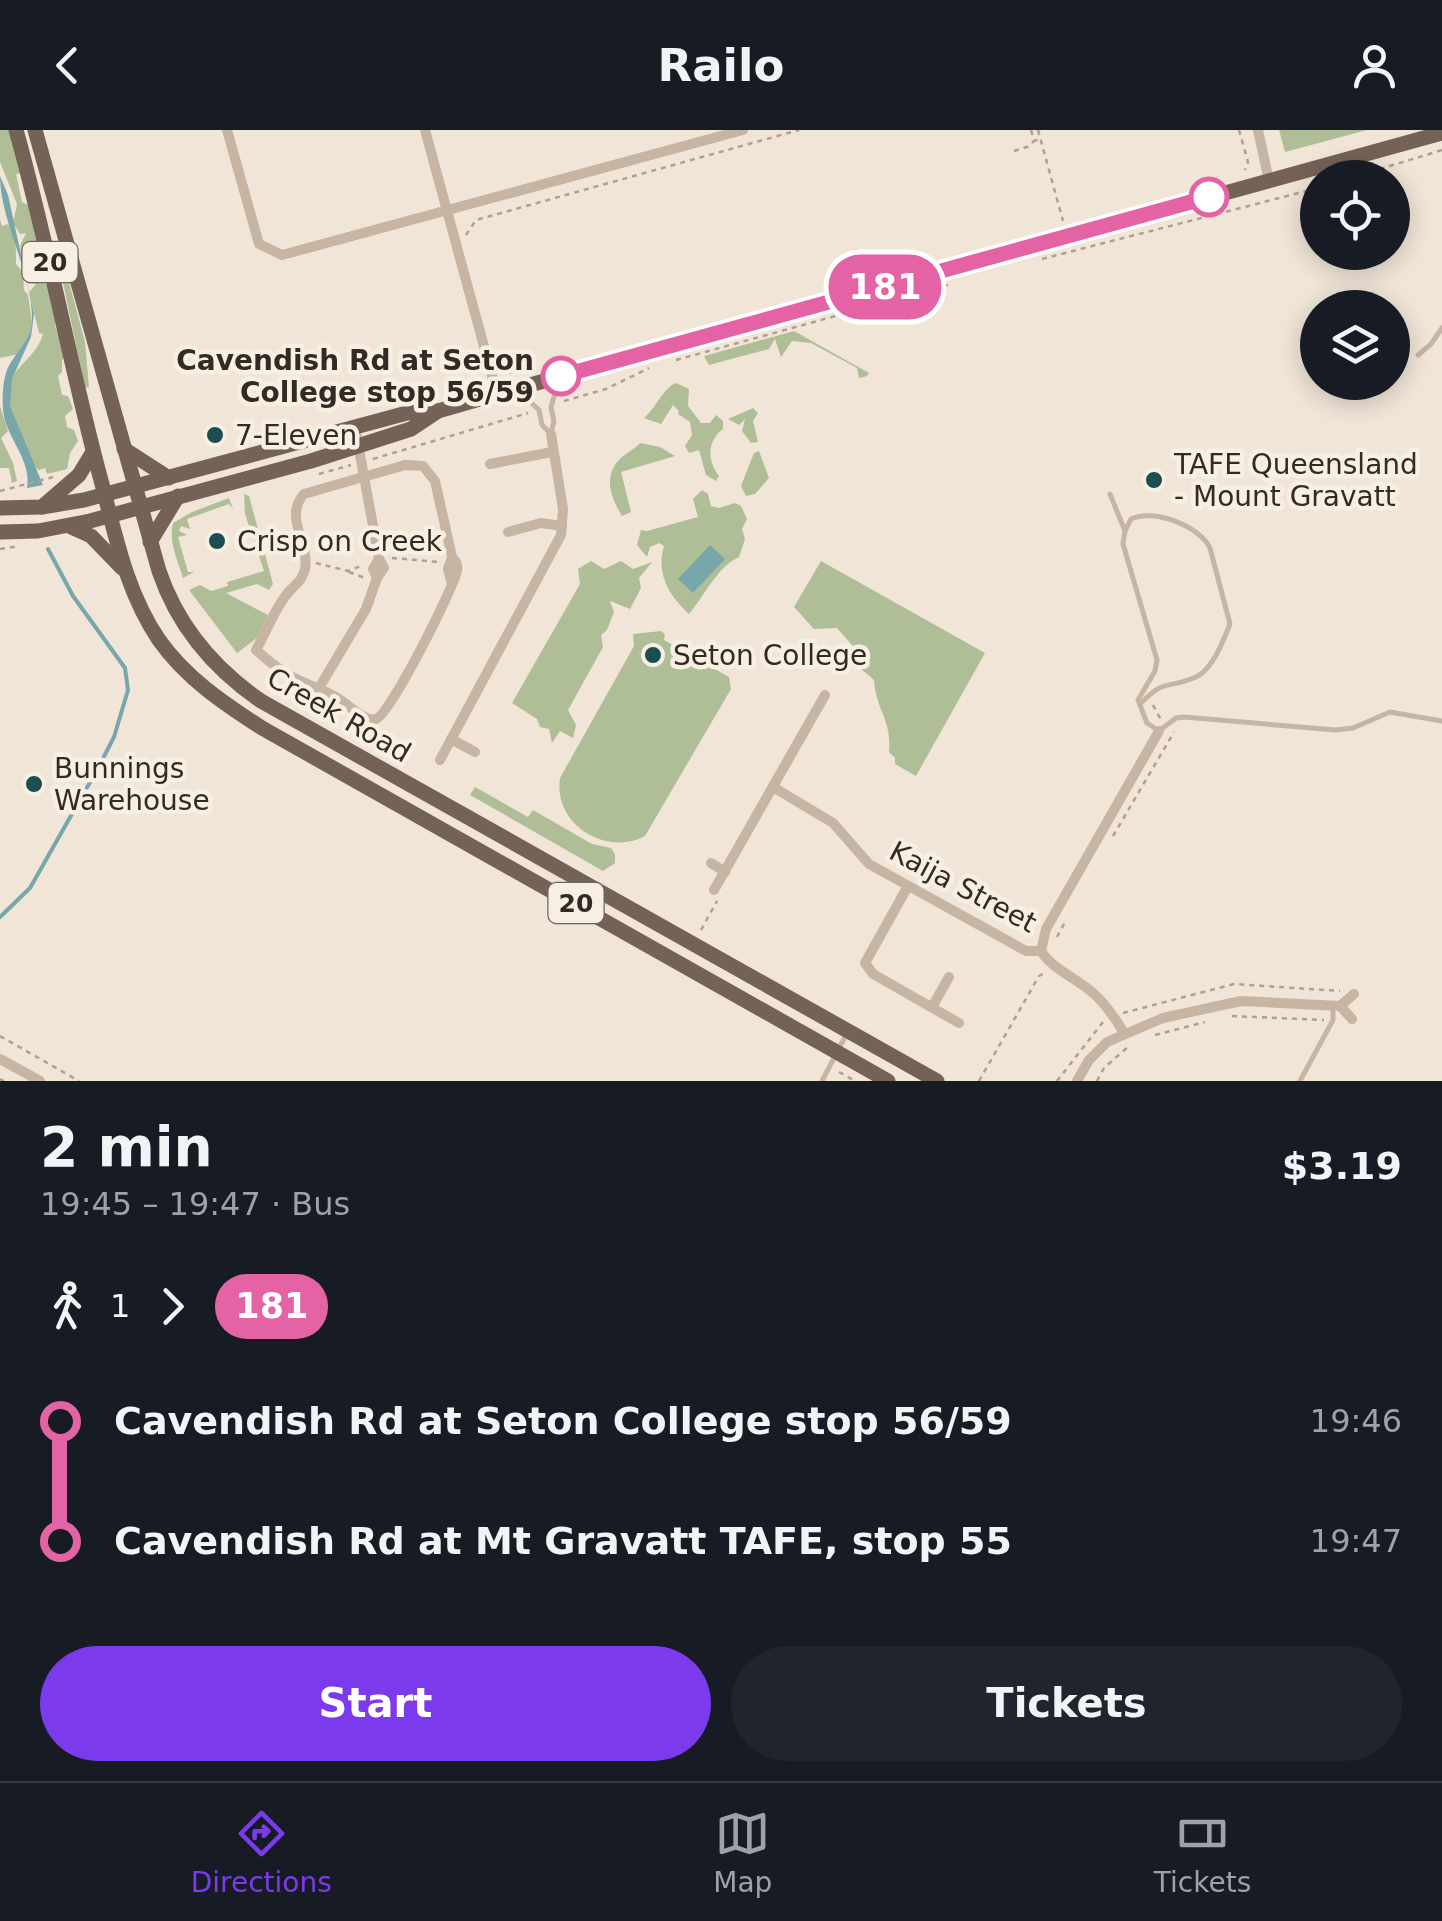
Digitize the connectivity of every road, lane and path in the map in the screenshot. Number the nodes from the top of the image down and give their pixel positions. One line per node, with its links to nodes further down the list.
1 (16, 130): 38 (main road, Creek Road / 20)
2 (35, 130): 37 (main road, Creek Road / 20)
3 (227, 130): 19 (street)
4 (425, 130): 19 (street)
5 (742, 130): 19 (street)
6 (799, 130): 21 (path)
7 (1031, 130): 12 (path)
8 (1038, 130): 12 (path)
9 (1239, 130): 16 (path)
10 (1258, 130): 17 (street)
11 (1442, 133): 17 (main road)
12 (1037, 140): 14 (path); 20 (path)
13 (1442, 150): 15 (path)
14 (1014, 151)
15 (1410, 160)
16 (1245, 170)
17 (1269, 180): 29 (main road)
18 (1300, 193): 22 (path)
19 (448, 211): 31 (street)
20 (1063, 223)
21 (466, 240)
22 (1038, 260)
23 (950, 284): 27 (path)
24 (1442, 328): 25 (lane)
25 (1418, 355)
26 (498, 361): 30 (path)
27 (667, 362)
28 (651, 366): 32 (path)
29 (559, 377): 30 (main road); 32 (lane)
30 (514, 381): 31 (main road); 33 (lane)
31 (497, 394): 34 (main road)
32 (551, 408): 36 (lane)
33 (539, 410): 36 (lane); 40 (path)
34 (438, 411): 35 (main road); 40 (main road)
35 (354, 428): 40 (street); 45 (main road)
36 (551, 434): 39 (street)
37 (124, 449): 45 (main road); 46 (main road, Creek Road / 20)
38 (93, 452): 48 (main road, Creek Road / 20); 51 (main road)
39 (552, 452): 41 (street); 56 (street)
40 (361, 454): 42 (path); 43 (street); 50 (main road)
41 (490, 464)
42 (319, 474)
43 (364, 476): 63 (street); 64 (street); 64 (street)
44 (48, 478): 47 (path)
45 (169, 478): 46 (main road)
46 (134, 487): 48 (main road); 52 (main road, Creek Road / 20)
47 (0, 490)
48 (104, 494): 51 (main road); 54 (main road, Creek Road / 20)
49 (1110, 494): 57 (lane)
50 (178, 496): 52 (main road); 60 (main road)
51 (42, 507): 53 (main road)
52 (139, 507): 54 (main road); 60 (main road, Creek Road / 20)
53 (0, 508)
54 (110, 515): 55 (main road); 62 (main road, Creek Road / 20)
55 (67, 526): 59 (main road); 62 (main road)
56 (562, 526): 58 (street); 69 (street)
57 (1124, 531): 66 (lane); 66 (lane)
58 (508, 532)
59 (3, 534)
60 (150, 542): 87 (main road, Creek Road / 20)
61 (348, 571): 63 (path)
62 (126, 572): 90 (main road, Creek Road / 20)
63 (377, 578): 64 (street)
64 (319, 688)
65 (825, 695): 72 (street)
66 (1140, 705): 68 (lane)
67 (1442, 721): 68 (lane)
68 (1159, 731): 78 (street)
69 (451, 739): 70 (street); 71 (street)
70 (474, 752)
71 (440, 760)
72 (773, 787): 74 (street); 75 (street, Kaija Street)
73 (710, 863): 74 (street)
74 (725, 872): 76 (street)
75 (908, 886): 78 (street, Kaija Street); 83 (street)
76 (714, 890): 77 (path)
77 (701, 930)
78 (1042, 951): 88 (street, Kaija Street)
79 (1048, 970): 97 (path)
80 (950, 977): 83 (street)
81 (1354, 994): 82 (street)
82 (1336, 1006): 85 (street); 88 (street); 100 (lane)
83 (932, 1007): 86 (street)
84 (1099, 1012): 98 (path)
85 (1352, 1020)
86 (959, 1023)
87 (847, 1032): 90 (lane); 96 (main road, Creek Road / 20)
88 (1124, 1033): 99 (street)
89 (0, 1036): 93 (path)
90 (836, 1052): 94 (lane); 95 (main road, Creek Road / 20)
91 (0, 1058): 92 (street)
92 (40, 1081)
93 (79, 1081)
94 (822, 1081)
95 (888, 1081)
96 (937, 1081)
97 (980, 1081)
98 (1057, 1081)
99 (1077, 1081)
100 (1300, 1081)

